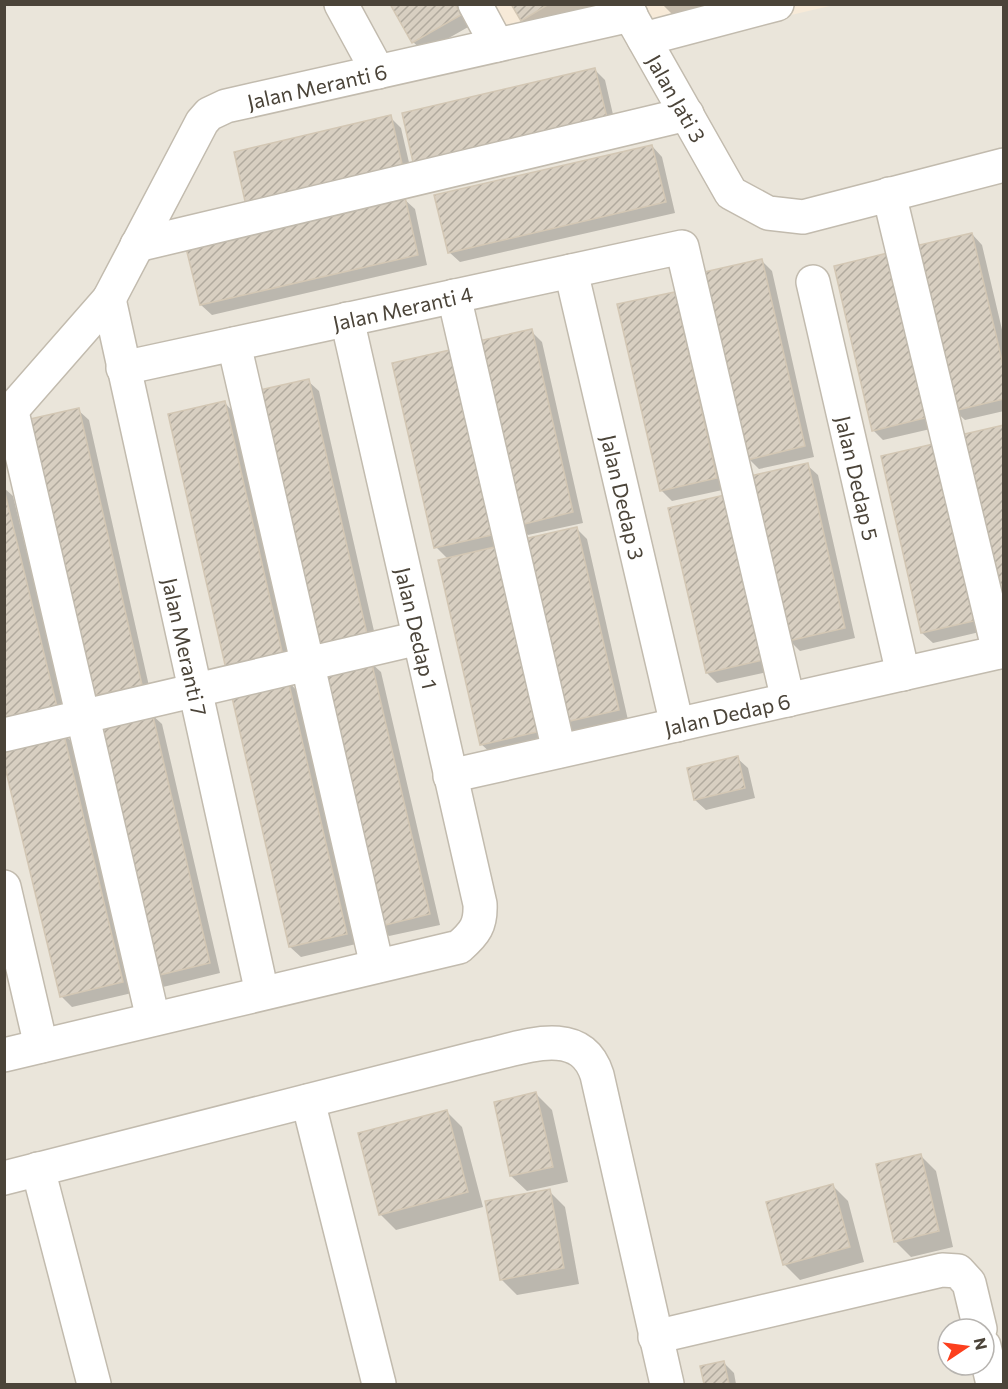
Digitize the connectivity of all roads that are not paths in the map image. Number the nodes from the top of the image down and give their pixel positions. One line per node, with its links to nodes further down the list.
1 (340, 4): 6 (street)
2 (475, 4): 5 (street)
3 (777, 4): 4 (street, Jalan Meranti 6)
4 (633, 19): 5 (street, Jalan Meranti 6); 7 (street, Jalan Jati 3)
5 (497, 45): 6 (street, Jalan Meranti 6)
6 (378, 72): 10 (street, Jalan Meranti 6)
7 (687, 114): 9 (street, Jalan Jati 3); 10 (street)
8 (1002, 173): 9 (street)
9 (889, 194): 20 (street)
10 (137, 245): 14 (street, Jalan Meranti 6)
11 (571, 271): 13 (street, Jalan Meranti 4); 24 (street, Jalan Meranti 4); 26 (street, Jalan Dedap 3)
12 (813, 282): 22 (street, Jalan Dedap 5)
13 (454, 296): 15 (street, Jalan Meranti 4); 28 (street)
14 (109, 299): 17 (street, Jalan Meranti 7); 18 (street, Jalan Meranti 6)
15 (347, 319): 16 (street, Jalan Meranti 4); 19 (street, Jalan Dedap 1)
16 (234, 344): 17 (street, Jalan Meranti 4); 21 (street)
17 (123, 368): 23 (street, Jalan Meranti 7)
18 (8, 416): 25 (street)
19 (419, 638): 21 (street); 29 (street, Jalan Dedap 1)
20 (1001, 652): 22 (street, Jalan Dedap 6)
21 (307, 664): 23 (street); 31 (street)
22 (903, 674): 24 (street, Jalan Dedap 6)
23 (195, 690): 25 (street); 32 (street, Jalan Meranti 7)
24 (788, 699): 26 (street, Jalan Dedap 6)
25 (82, 717): 27 (street); 33 (street)
26 (676, 725): 28 (street, Jalan Dedap 6)
27 (4, 735)
28 (559, 751): 29 (street, Jalan Dedap 6)
29 (450, 776): 31 (street, Jalan Dedap 1)
30 (4, 887): 34 (street)
31 (377, 966): 32 (street)
32 (262, 993): 33 (street)
33 (153, 1019): 34 (street)
34 (41, 1046): 35 (street)
35 (4, 1054)
36 (308, 1101): 37 (street); 40 (street); 42 (street)
37 (38, 1169): 38 (street); 41 (street)
38 (4, 1178)
39 (977, 1317): 40 (street)
40 (655, 1337): 43 (street)
41 (94, 1384)
42 (379, 1384)
43 (667, 1384)

